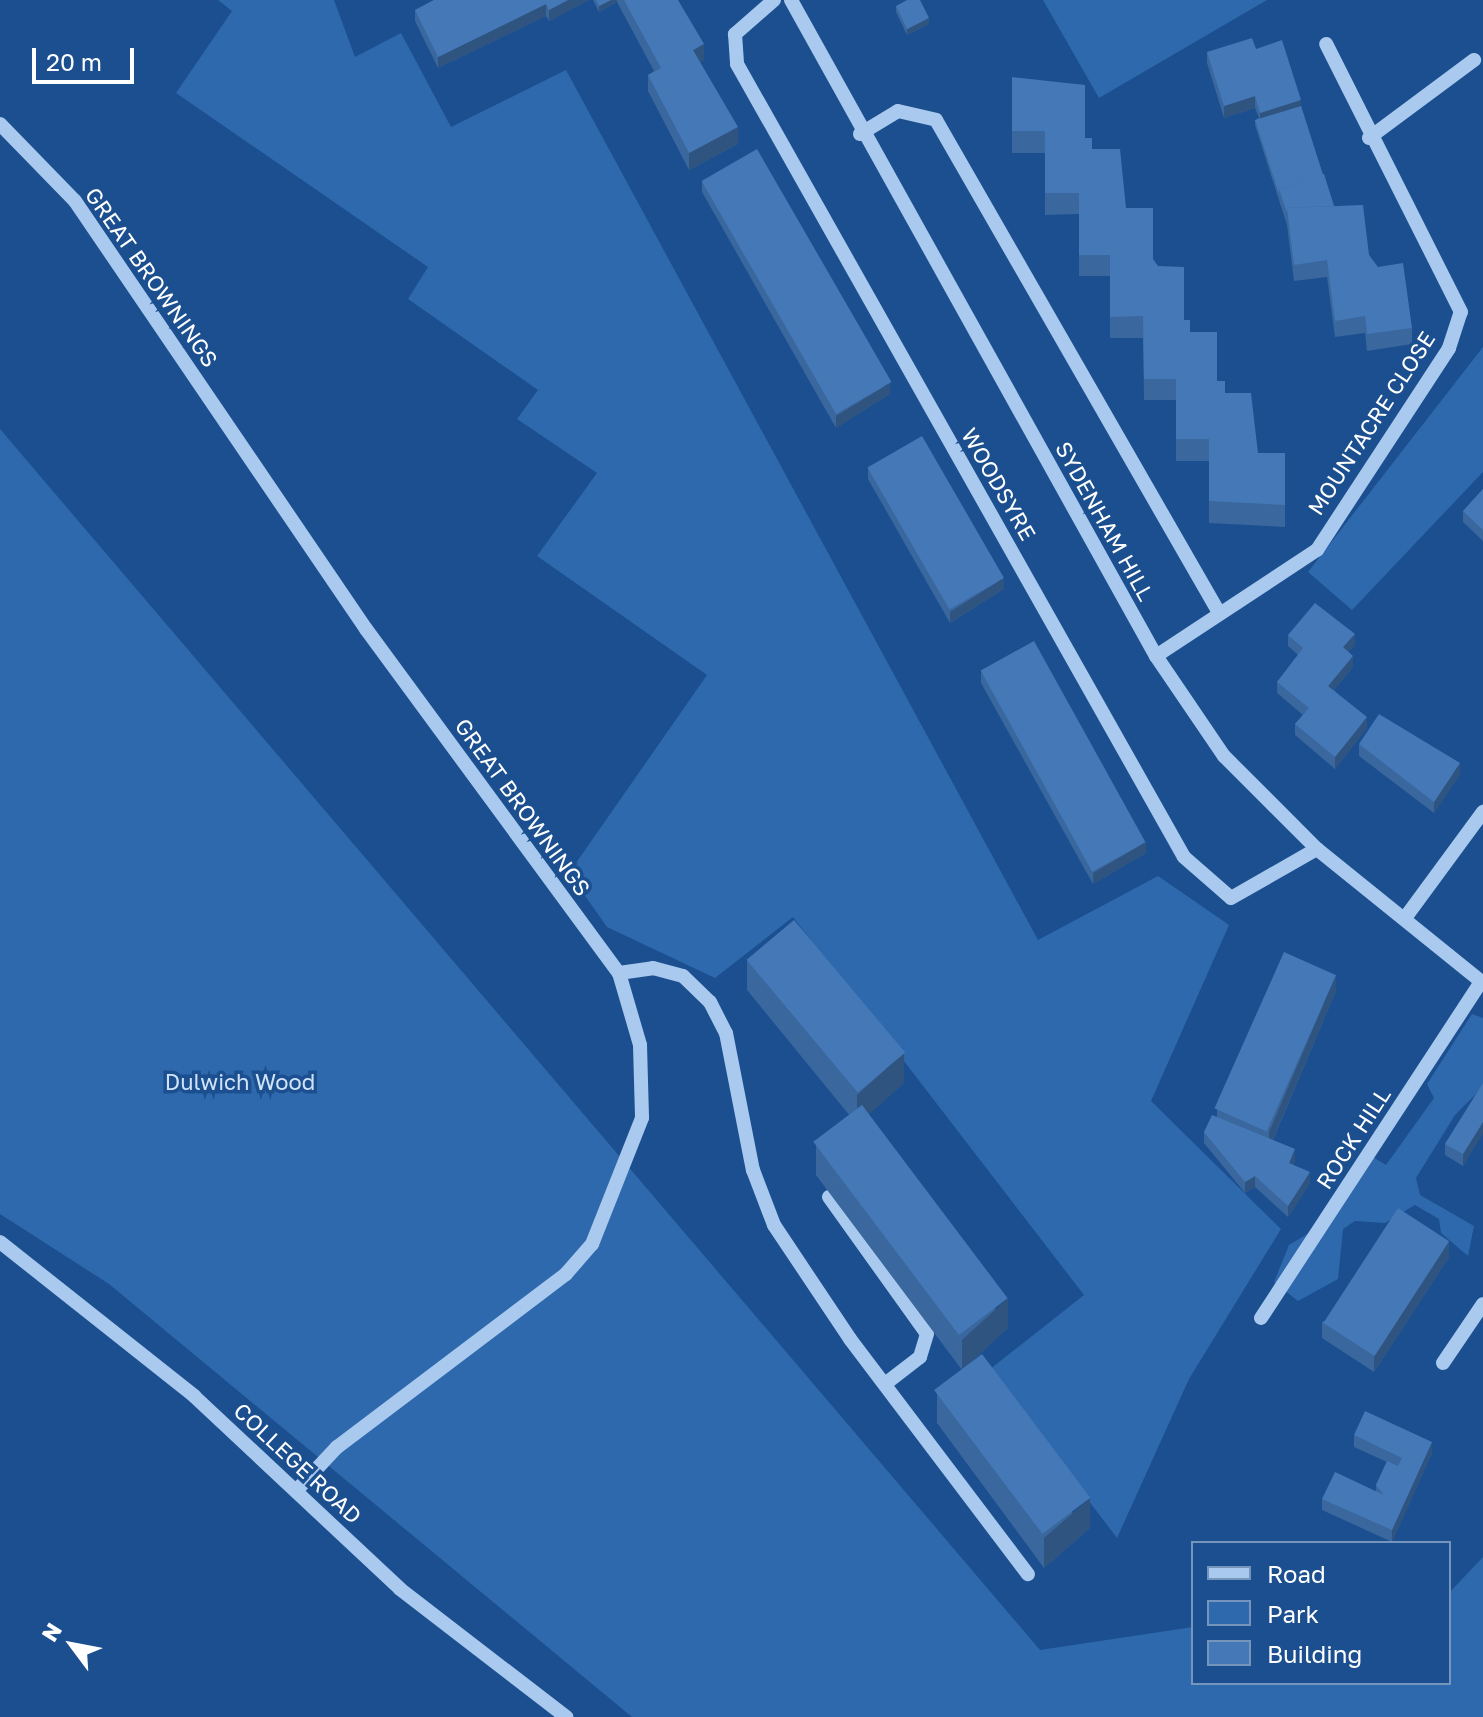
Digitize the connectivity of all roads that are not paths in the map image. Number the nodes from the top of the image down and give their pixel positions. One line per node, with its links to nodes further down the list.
1 (774, 0): 11 (street, WOODSYRE)
2 (791, 0): 6 (street, SYDENHAM HILL)
3 (1326, 44): 7 (street, MOUNTACRE CLOSE)
4 (1474, 60): 7 (street)
5 (0, 124): 13 (street, GREAT BROWNINGS)
6 (860, 134): 8 (street); 9 (street, SYDENHAM HILL)
7 (1369, 138): 8 (street, MOUNTACRE CLOSE)
8 (1218, 611): 9 (street, MOUNTACRE CLOSE)
9 (1156, 656): 11 (street, SYDENHAM HILL)
10 (1483, 812): 12 (street)
11 (1317, 849): 12 (street, SYDENHAM HILL)
12 (1405, 918): 14 (street, SYDENHAM HILL)
13 (619, 973): 20 (street); 21 (street, GREAT BROWNINGS)
14 (1482, 982): 18 (street, ROCK HILL)
15 (829, 1197): 20 (street)
16 (0, 1242): 21 (street, COLLEGE ROAD)
17 (1483, 1304): 19 (street)
18 (1261, 1318)
19 (1443, 1363)
20 (885, 1384): 22 (street)
21 (296, 1491): 23 (street, COLLEGE ROAD)
22 (1028, 1574)
23 (566, 1717)

